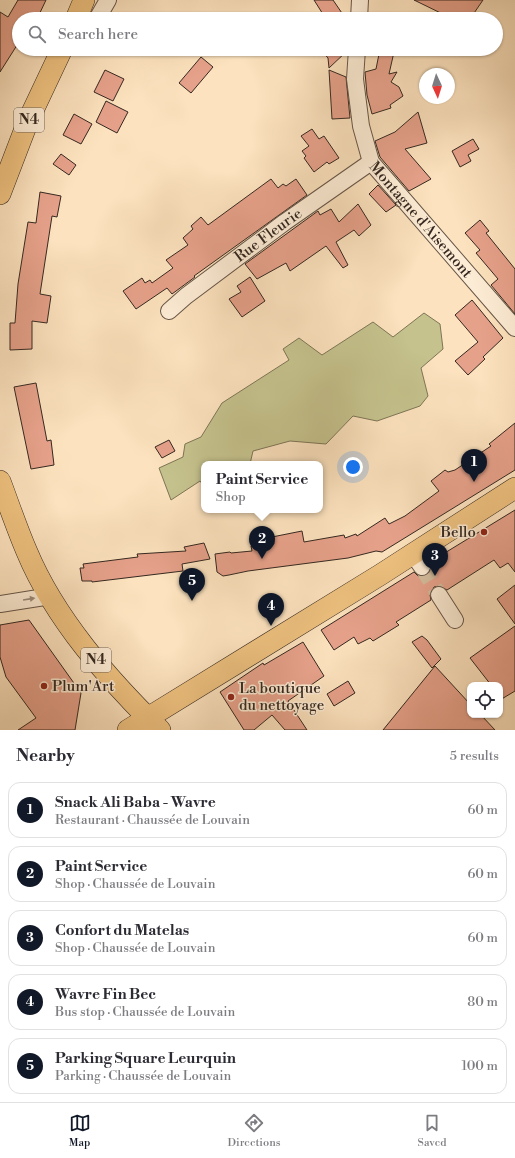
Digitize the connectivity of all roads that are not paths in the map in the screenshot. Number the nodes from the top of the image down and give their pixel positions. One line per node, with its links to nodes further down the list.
1 (84, 0): 4 (main road)
2 (108, 0): 5 (street)
3 (360, 0): 6 (street)
4 (79, 12)
5 (100, 12)
6 (359, 12)
7 (59, 56): 10 (main road, N4)
8 (357, 56): 9 (street, Montagne d'Aisemont)
9 (371, 162): 11 (street, Rue Fleurie); 12 (street, Montagne d'Aisemont)
10 (0, 194)
11 (169, 311)
12 (515, 328)
13 (0, 481): 16 (main road, N4)
14 (515, 488): 19 (main road)
15 (439, 595): 18 (street)
16 (51, 596): 17 (street, one-way to 16); 19 (main road, N4)
17 (2, 599)
18 (455, 620)
19 (154, 724): 20 (main road)
20 (128, 730)

